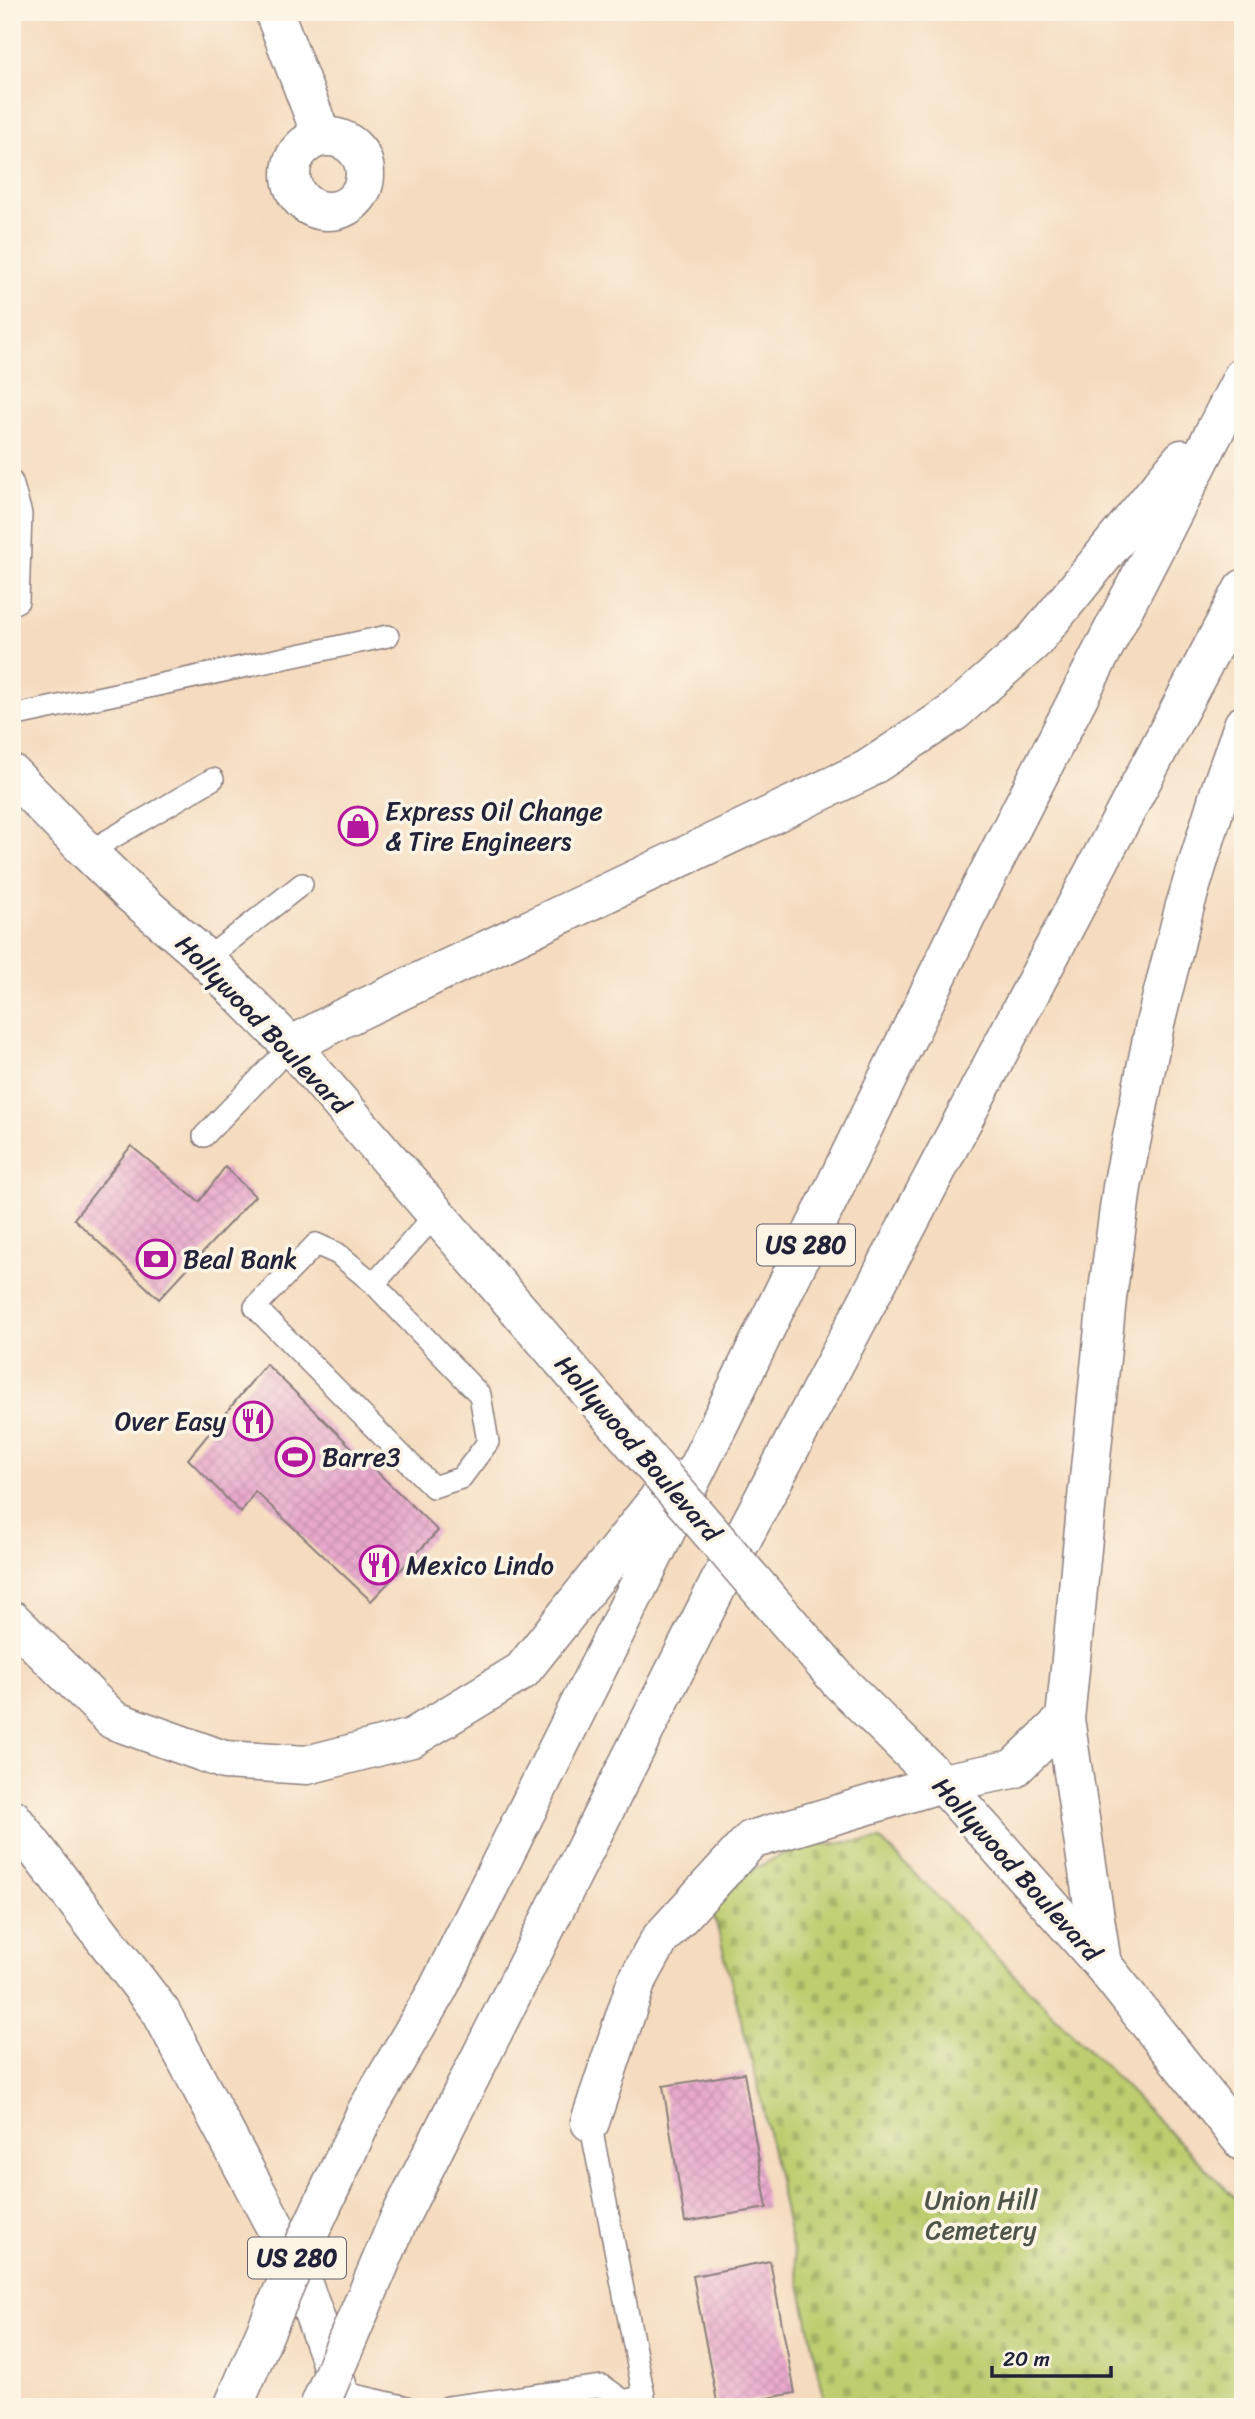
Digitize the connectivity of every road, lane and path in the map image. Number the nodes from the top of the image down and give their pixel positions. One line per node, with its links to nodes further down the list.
1 (274, 12): 2 (main road)
2 (322, 137)
3 (1237, 387): 15 (main road); 19 (main road, US 280)
4 (12, 482): 6 (lane)
5 (1243, 589): 27 (main road, US 280, bridge)
6 (12, 604)
7 (388, 636): 8 (lane)
8 (12, 716)
9 (1243, 725): 21 (main road)
10 (12, 774): 12 (main road, Hollywood Boulevard)
11 (213, 779): 12 (lane)
12 (88, 852): 14 (main road, Hollywood Boulevard)
13 (302, 884): 14 (lane)
14 (205, 960): 15 (main road, Hollywood Boulevard)
15 (291, 1046): 16 (lane); 17 (main road, Hollywood Boulevard)
16 (204, 1136)
17 (436, 1214): 18 (lane); 22 (main road, Hollywood Boulevard, bridge)
18 (374, 1284): 18 (lane)
19 (723, 1416): 20 (main road); 29 (main road, US 280, bridge)
20 (12, 1619)
21 (1065, 1719): 22 (main road); 24 (main road)
22 (942, 1783): 24 (main road, Hollywood Boulevard); 25 (main road)
23 (12, 1818): 27 (main road)
24 (1102, 1964): 26 (main road, Hollywood Boulevard)
25 (590, 2122): 28 (lane)
26 (1243, 2142)
27 (334, 2402): 30 (lane)
28 (634, 2403): 31 (lane)
29 (233, 2407)
30 (407, 2407)
31 (448, 2407)

